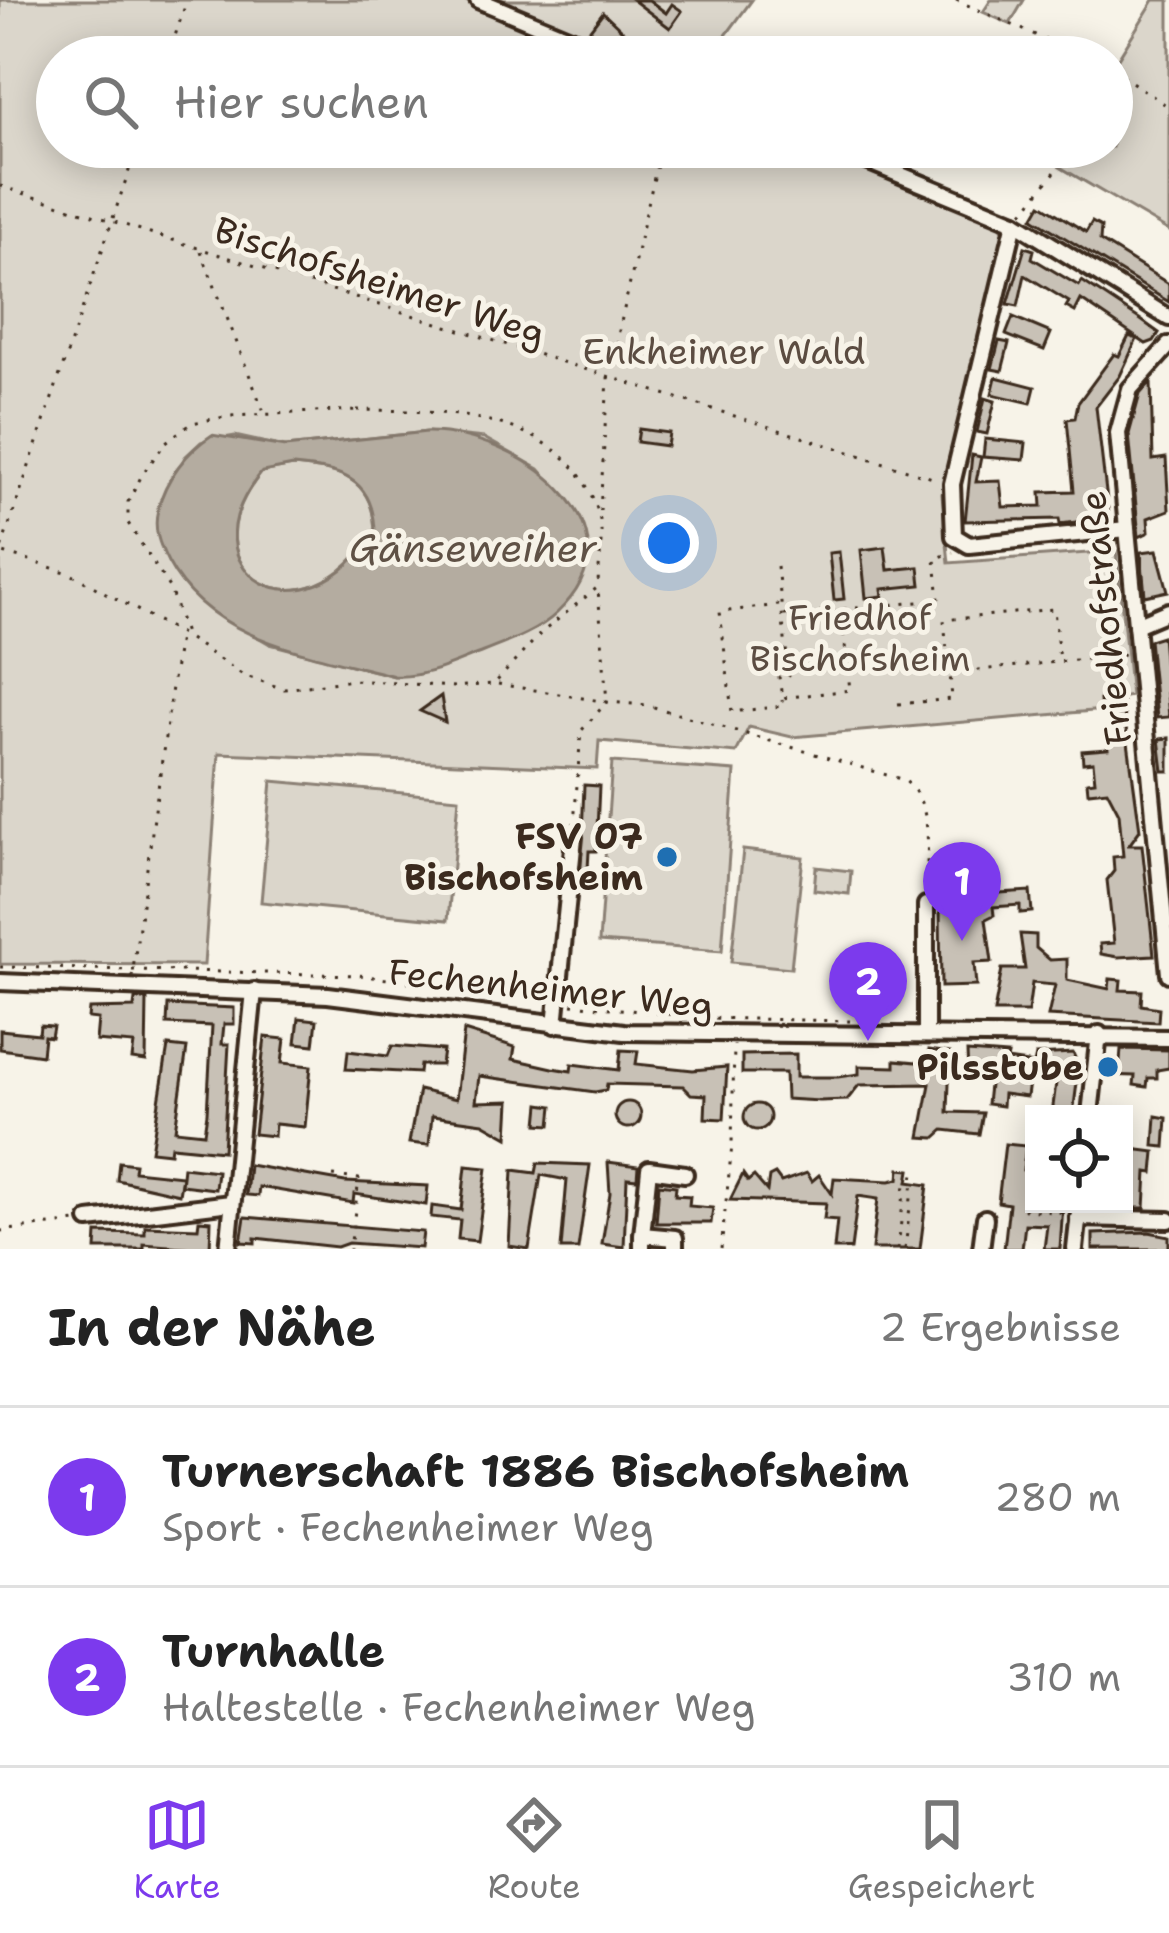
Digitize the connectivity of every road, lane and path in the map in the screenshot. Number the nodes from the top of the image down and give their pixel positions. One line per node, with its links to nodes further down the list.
1 (187, 0): 4 (path)
2 (478, 0): 5 (street)
3 (956, 0): 6 (path)
4 (174, 36)
5 (565, 36)
6 (1037, 36)
7 (1133, 81): 8 (path)
8 (1169, 106)
9 (130, 168): 14 (path)
10 (656, 168): 19 (path)
11 (883, 168): 15 (street)
12 (1058, 168): 15 (path)
13 (0, 186): 14 (path, Bischofsheimer Weg)
14 (111, 222): 16 (path, Bischofsheimer Weg); 25 (path)
15 (1015, 223): 17 (street); 21 (street)
16 (200, 249): 19 (path, Bischofsheimer Weg); 20 (path)
17 (1169, 318)
18 (1169, 345): 23 (street, Friedhofstraße)
19 (608, 379): 21 (path, Bischofsheimer Weg); 22 (path)
20 (265, 416): 22 (path); 34 (path)
21 (952, 484): 24 (street)
22 (599, 514): 27 (path)
23 (1127, 529): 24 (street); 32 (street, Friedhofstraße)
24 (958, 542): 29 (path)
25 (0, 552): 33 (path)
26 (777, 566): 28 (path)
27 (598, 587): 38 (path); 40 (path)
28 (781, 605): 31 (path); 39 (path)
29 (842, 609): 31 (path); 39 (path)
30 (1169, 611): 32 (street)
31 (782, 615): 39 (path)
32 (1136, 625): 35 (street, Friedhofstraße)
33 (179, 634): 34 (path); 46 (path)
34 (186, 637): 38 (path)
35 (1138, 652): 36 (path); 43 (street, Friedhofstraße)
36 (1059, 662): 37 (path); 37 (path)
37 (950, 673): 41 (path)
38 (494, 683): 40 (path)
39 (782, 698)
40 (607, 702): 42 (path); 44 (path)
41 (898, 704)
42 (574, 837): 50 (street)
43 (1166, 884): 47 (street, Friedhofstraße)
44 (926, 905): 53 (street)
45 (0, 967): 46 (path)
46 (133, 967): 50 (path)
47 (1169, 974)
48 (0, 982): 49 (street, Fechenheimer Weg)
49 (254, 991): 52 (street, Fechenheimer Weg); 63 (street)
50 (558, 1003): 51 (path); 52 (street)
51 (863, 1021)
52 (555, 1025): 55 (street, Fechenheimer Weg)
53 (926, 1034): 54 (street, Fechenheimer Weg); 55 (street, Fechenheimer Weg)
54 (1099, 1034): 56 (street, Fechenheimer Weg); 57 (street)
55 (734, 1037): 75 (path)
56 (1169, 1038)
57 (1091, 1105)
58 (914, 1173): 76 (path)
59 (685, 1174): 70 (street)
60 (333, 1176): 72 (path)
61 (904, 1184): 76 (path)
62 (638, 1195): 73 (street)
63 (231, 1203): 67 (street); 71 (street)
64 (1079, 1213): 78 (street)
65 (1090, 1213): 68 (street)
66 (985, 1218): 77 (street)
67 (89, 1220): 69 (path)
68 (1169, 1220)
69 (0, 1231)
70 (642, 1242): 74 (street)
71 (228, 1249)
72 (350, 1249)
73 (633, 1249)
74 (675, 1249)
75 (721, 1249)
76 (902, 1249)
77 (981, 1249)
78 (1075, 1249)

